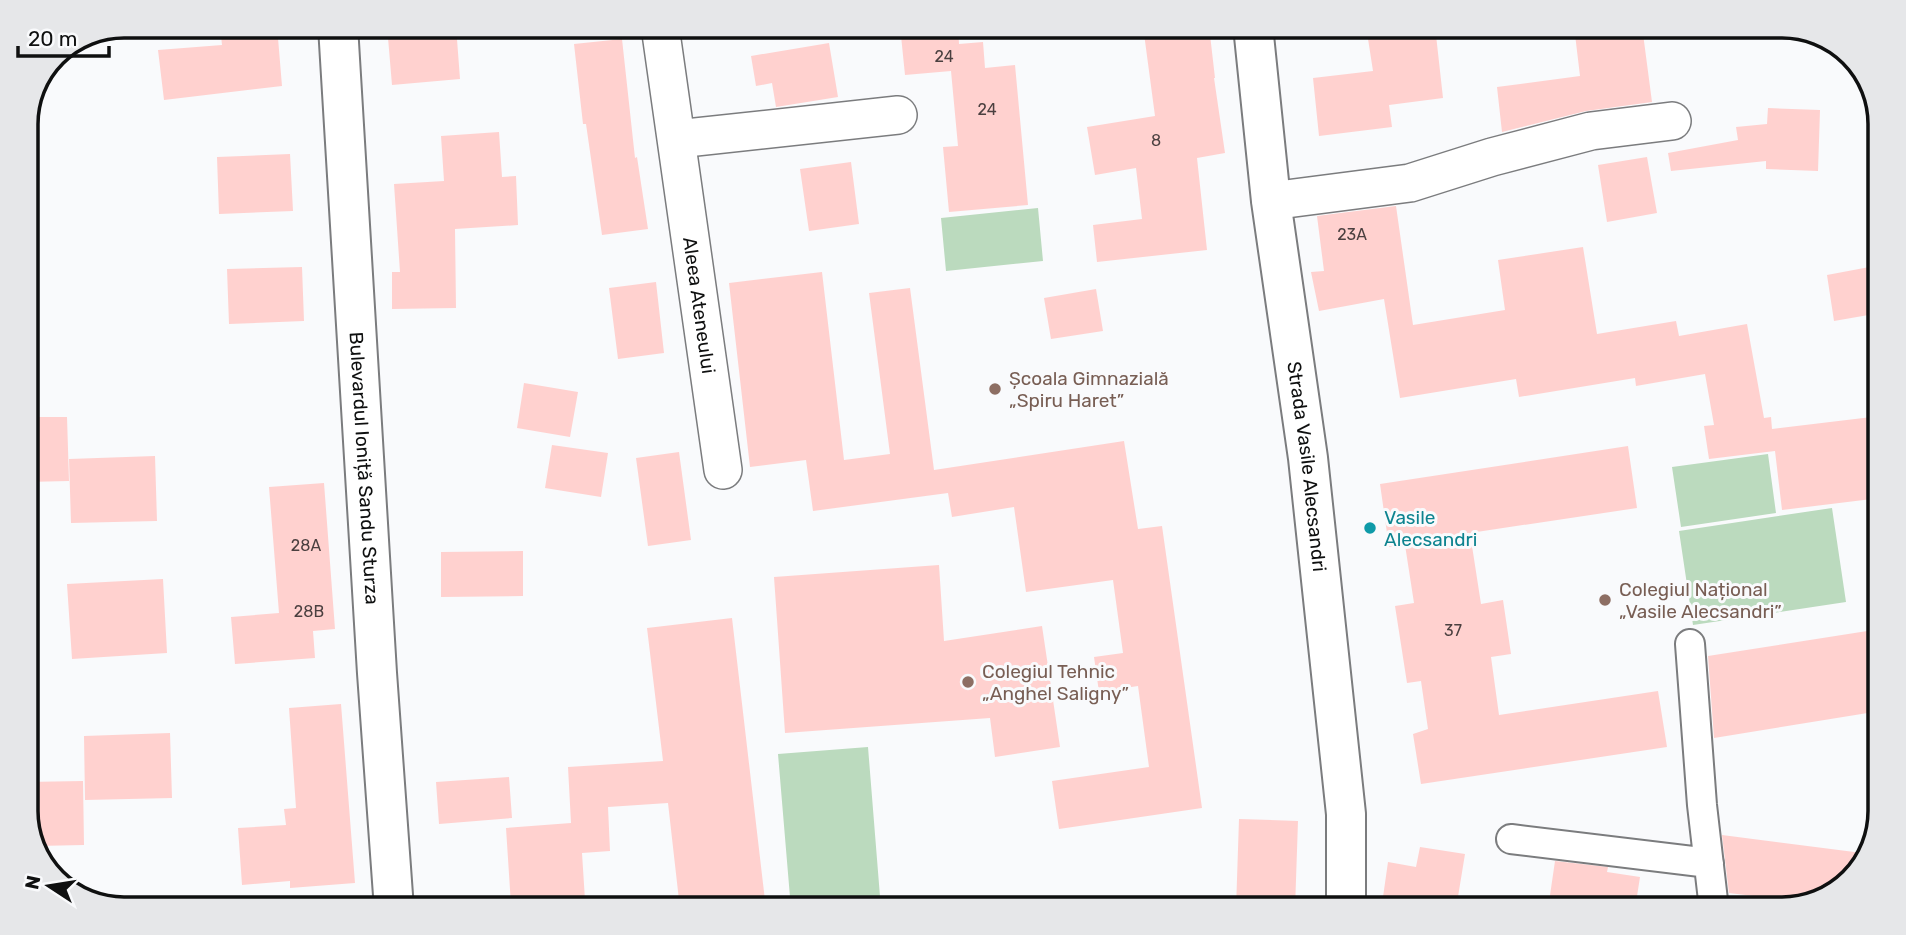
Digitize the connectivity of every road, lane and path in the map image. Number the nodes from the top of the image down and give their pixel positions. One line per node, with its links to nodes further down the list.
1 (339, 38): 12 (street, Bulevardul Ioniță Sandu Sturza)
2 (662, 38): 6 (street, Aleea Ateneului)
3 (1254, 38): 7 (street, Strada Vasile Alecsandri)
4 (898, 115): 6 (street)
5 (1672, 121): 7 (street)
6 (677, 139): 8 (street, Aleea Ateneului)
7 (1271, 201): 13 (street, Strada Vasile Alecsandri)
8 (723, 470)
9 (1690, 644): 11 (street)
10 (1511, 839): 11 (street)
11 (1709, 863): 14 (street)
12 (393, 897)
13 (1346, 897)
14 (1713, 897)

